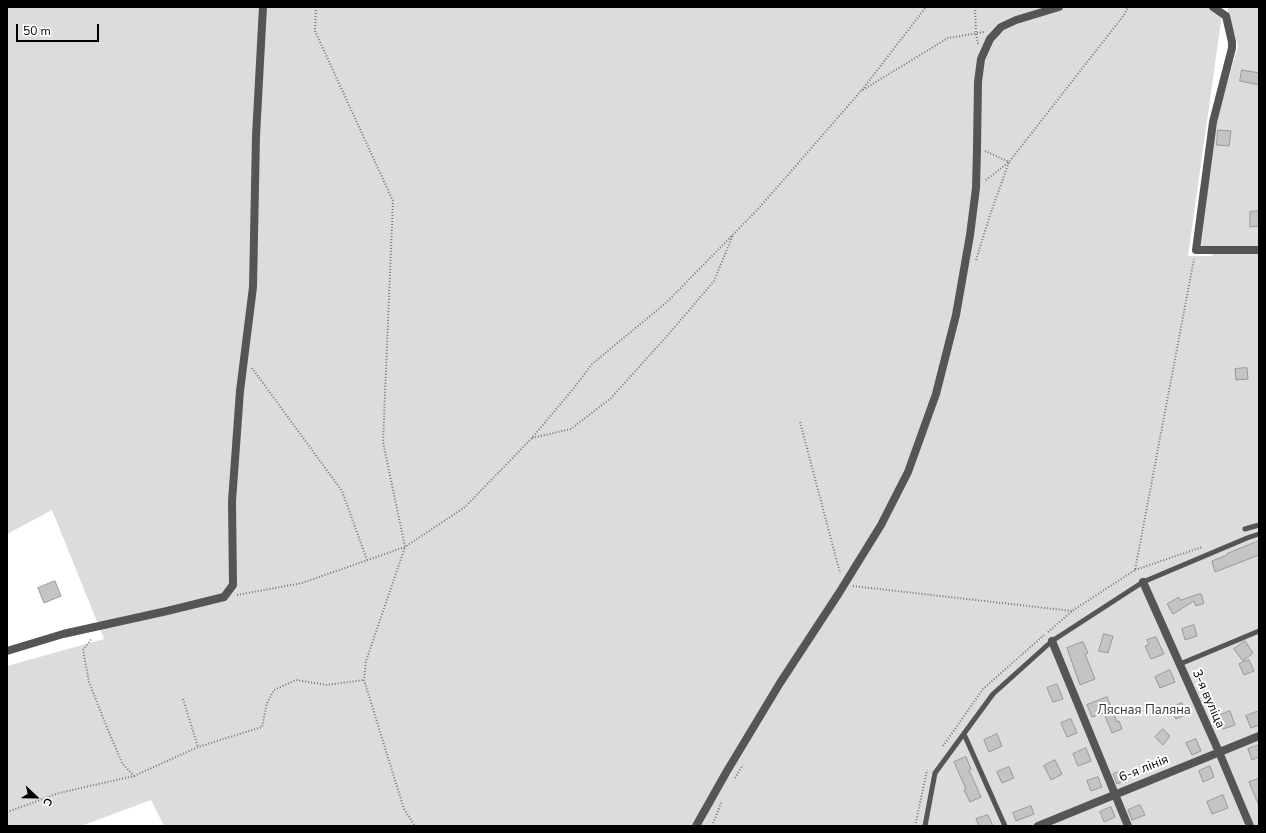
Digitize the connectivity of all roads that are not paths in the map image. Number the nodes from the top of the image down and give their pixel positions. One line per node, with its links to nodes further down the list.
1 (263, 7): 11 (street)
2 (1059, 7): 17 (street)
3 (1213, 7): 4 (street)
4 (1259, 250)
5 (1259, 525): 6 (lane)
6 (1245, 529)
7 (1259, 534): 8 (lane)
8 (1143, 582): 10 (lane); 12 (street, 3-я вуліца)
9 (1259, 631): 12 (lane)
10 (1052, 641): 13 (lane); 16 (street)
11 (7, 651)
12 (1180, 664): 15 (street, 3-я вуліца)
13 (964, 734): 18 (lane); 19 (lane)
14 (1259, 736): 15 (street, 6-я лінія)
15 (1219, 752): 16 (street, 6-я лінія); 22 (street, 3-я вуліца)
16 (1115, 794): 20 (street, 6-я лінія); 21 (street)
17 (696, 826)
18 (926, 826)
19 (1005, 826)
20 (1038, 826)
21 (1128, 826)
22 (1250, 826)

